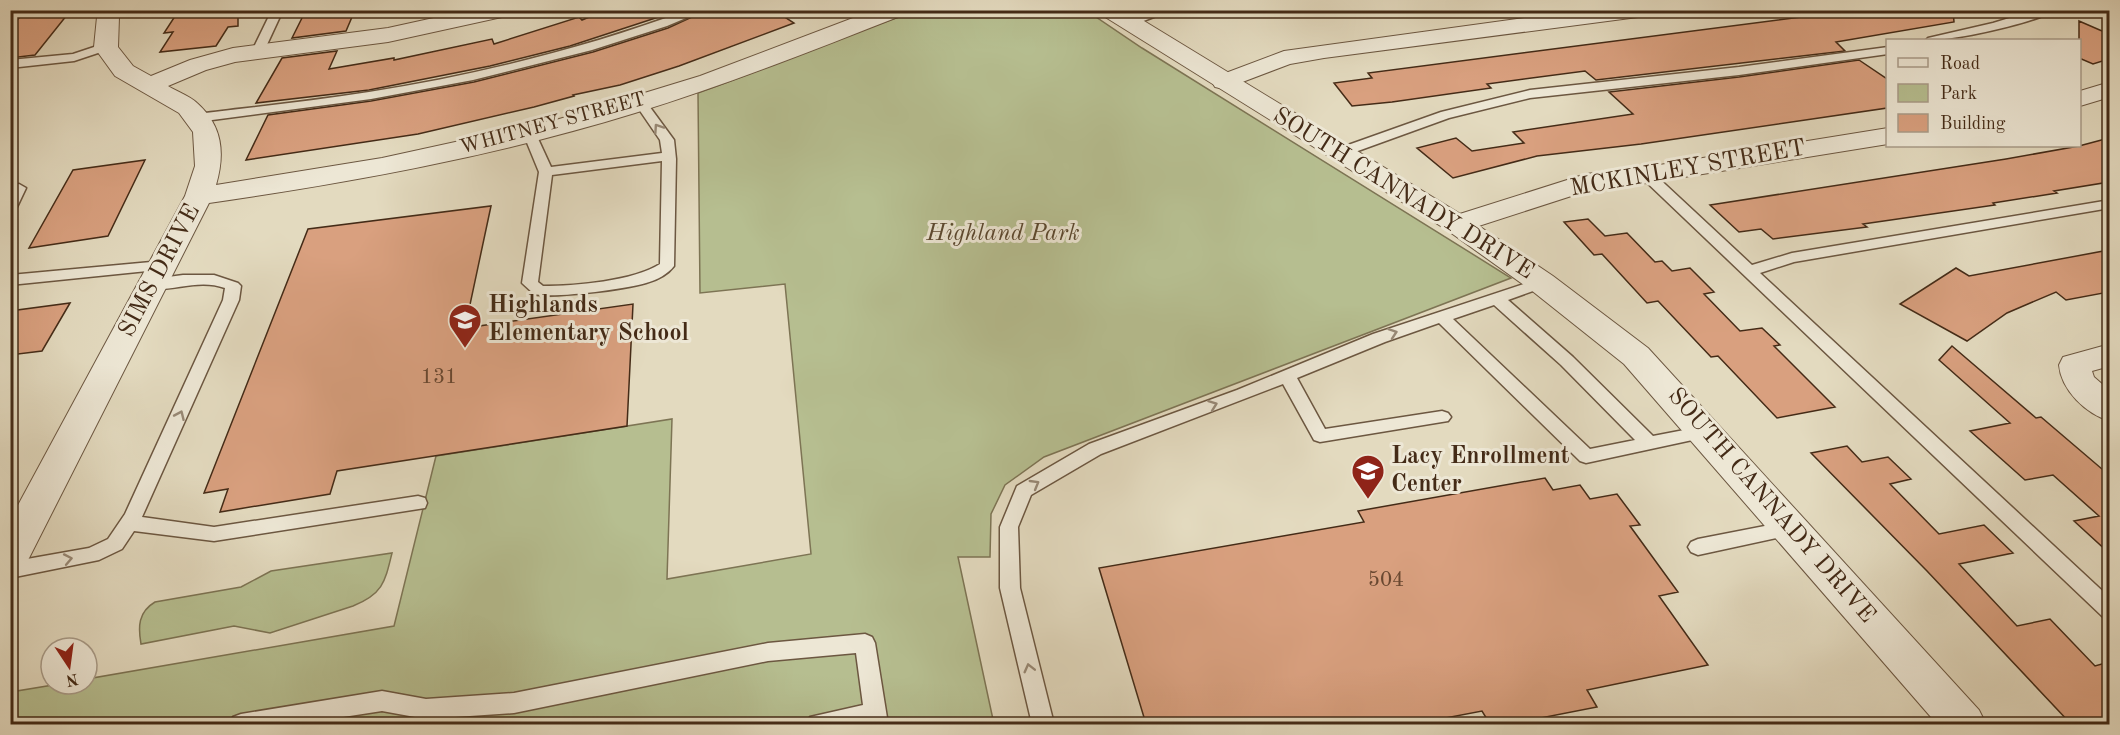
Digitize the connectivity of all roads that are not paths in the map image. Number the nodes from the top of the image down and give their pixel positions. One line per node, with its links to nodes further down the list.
1 (113, 10): 13 (street)
2 (278, 10): 15 (lane)
3 (396, 10): 11 (street)
4 (503, 10): 11 (street)
5 (700, 10): 22 (lane)
6 (895, 10): 21 (street, WHITNEY STREET)
7 (1167, 10): 10 (lane)
8 (1638, 10): 17 (street)
9 (2049, 10): 12 (lane)
10 (1120, 17): 17 (street, SOUTH CANNADY DRIVE)
11 (388, 35): 15 (street)
12 (1937, 39)
13 (106, 47): 16 (lane); 18 (street)
14 (1886, 50): 25 (lane)
15 (258, 51): 18 (street)
16 (10, 64)
17 (1224, 82): 25 (street, SOUTH CANNADY DRIVE)
18 (151, 85): 22 (street)
19 (2109, 89): 20 (street)
20 (2081, 98)
21 (640, 102): 23 (street, WHITNEY STREET); 26 (lane, one-way to 21)
22 (197, 118): 30 (street, SIMS DRIVE)
23 (528, 133): 27 (lane); 30 (street, WHITNEY STREET)
24 (1886, 136): 28 (street, MCKINLEY STREET)
25 (1339, 153): 33 (street, SOUTH CANNADY DRIVE)
26 (668, 156): 27 (lane); 27 (lane)
27 (546, 172)
28 (1647, 175): 33 (street, MCKINLEY STREET); 34 (lane)
29 (19, 188): 32 (lane)
30 (200, 196): 35 (street, SIMS DRIVE)
31 (2109, 204): 34 (lane)
32 (10, 207)
33 (1457, 224): 37 (street, SOUTH CANNADY DRIVE)
34 (1750, 271): 52 (lane)
35 (157, 275): 36 (lane); 47 (lane, one-way to 35); 50 (street, SIMS DRIVE)
36 (10, 280)
37 (1542, 283): 38 (lane); 44 (street, SOUTH CANNADY DRIVE)
38 (1496, 298): 39 (lane); 45 (lane)
39 (1442, 317): 41 (lane, one-way to 39); 45 (lane)
40 (2109, 355): 42 (street)
41 (1287, 375): 43 (lane); 58 (lane, one-way to 41)
42 (2109, 409)
43 (1442, 417)
44 (1705, 432): 45 (lane); 48 (street, SOUTH CANNADY DRIVE)
45 (1649, 443)
46 (418, 503): 47 (lane)
47 (129, 523): 51 (lane, one-way to 47)
48 (1790, 528): 49 (lane); 59 (street, SOUTH CANNADY DRIVE)
49 (1698, 547)
50 (10, 557)
51 (10, 570)
52 (2109, 611)
53 (333, 717): 54 (lane); 56 (lane)
54 (424, 717): 55 (lane)
55 (876, 719): 57 (lane)
56 (241, 724)
57 (818, 724)
58 (1043, 724)
59 (1964, 724)

